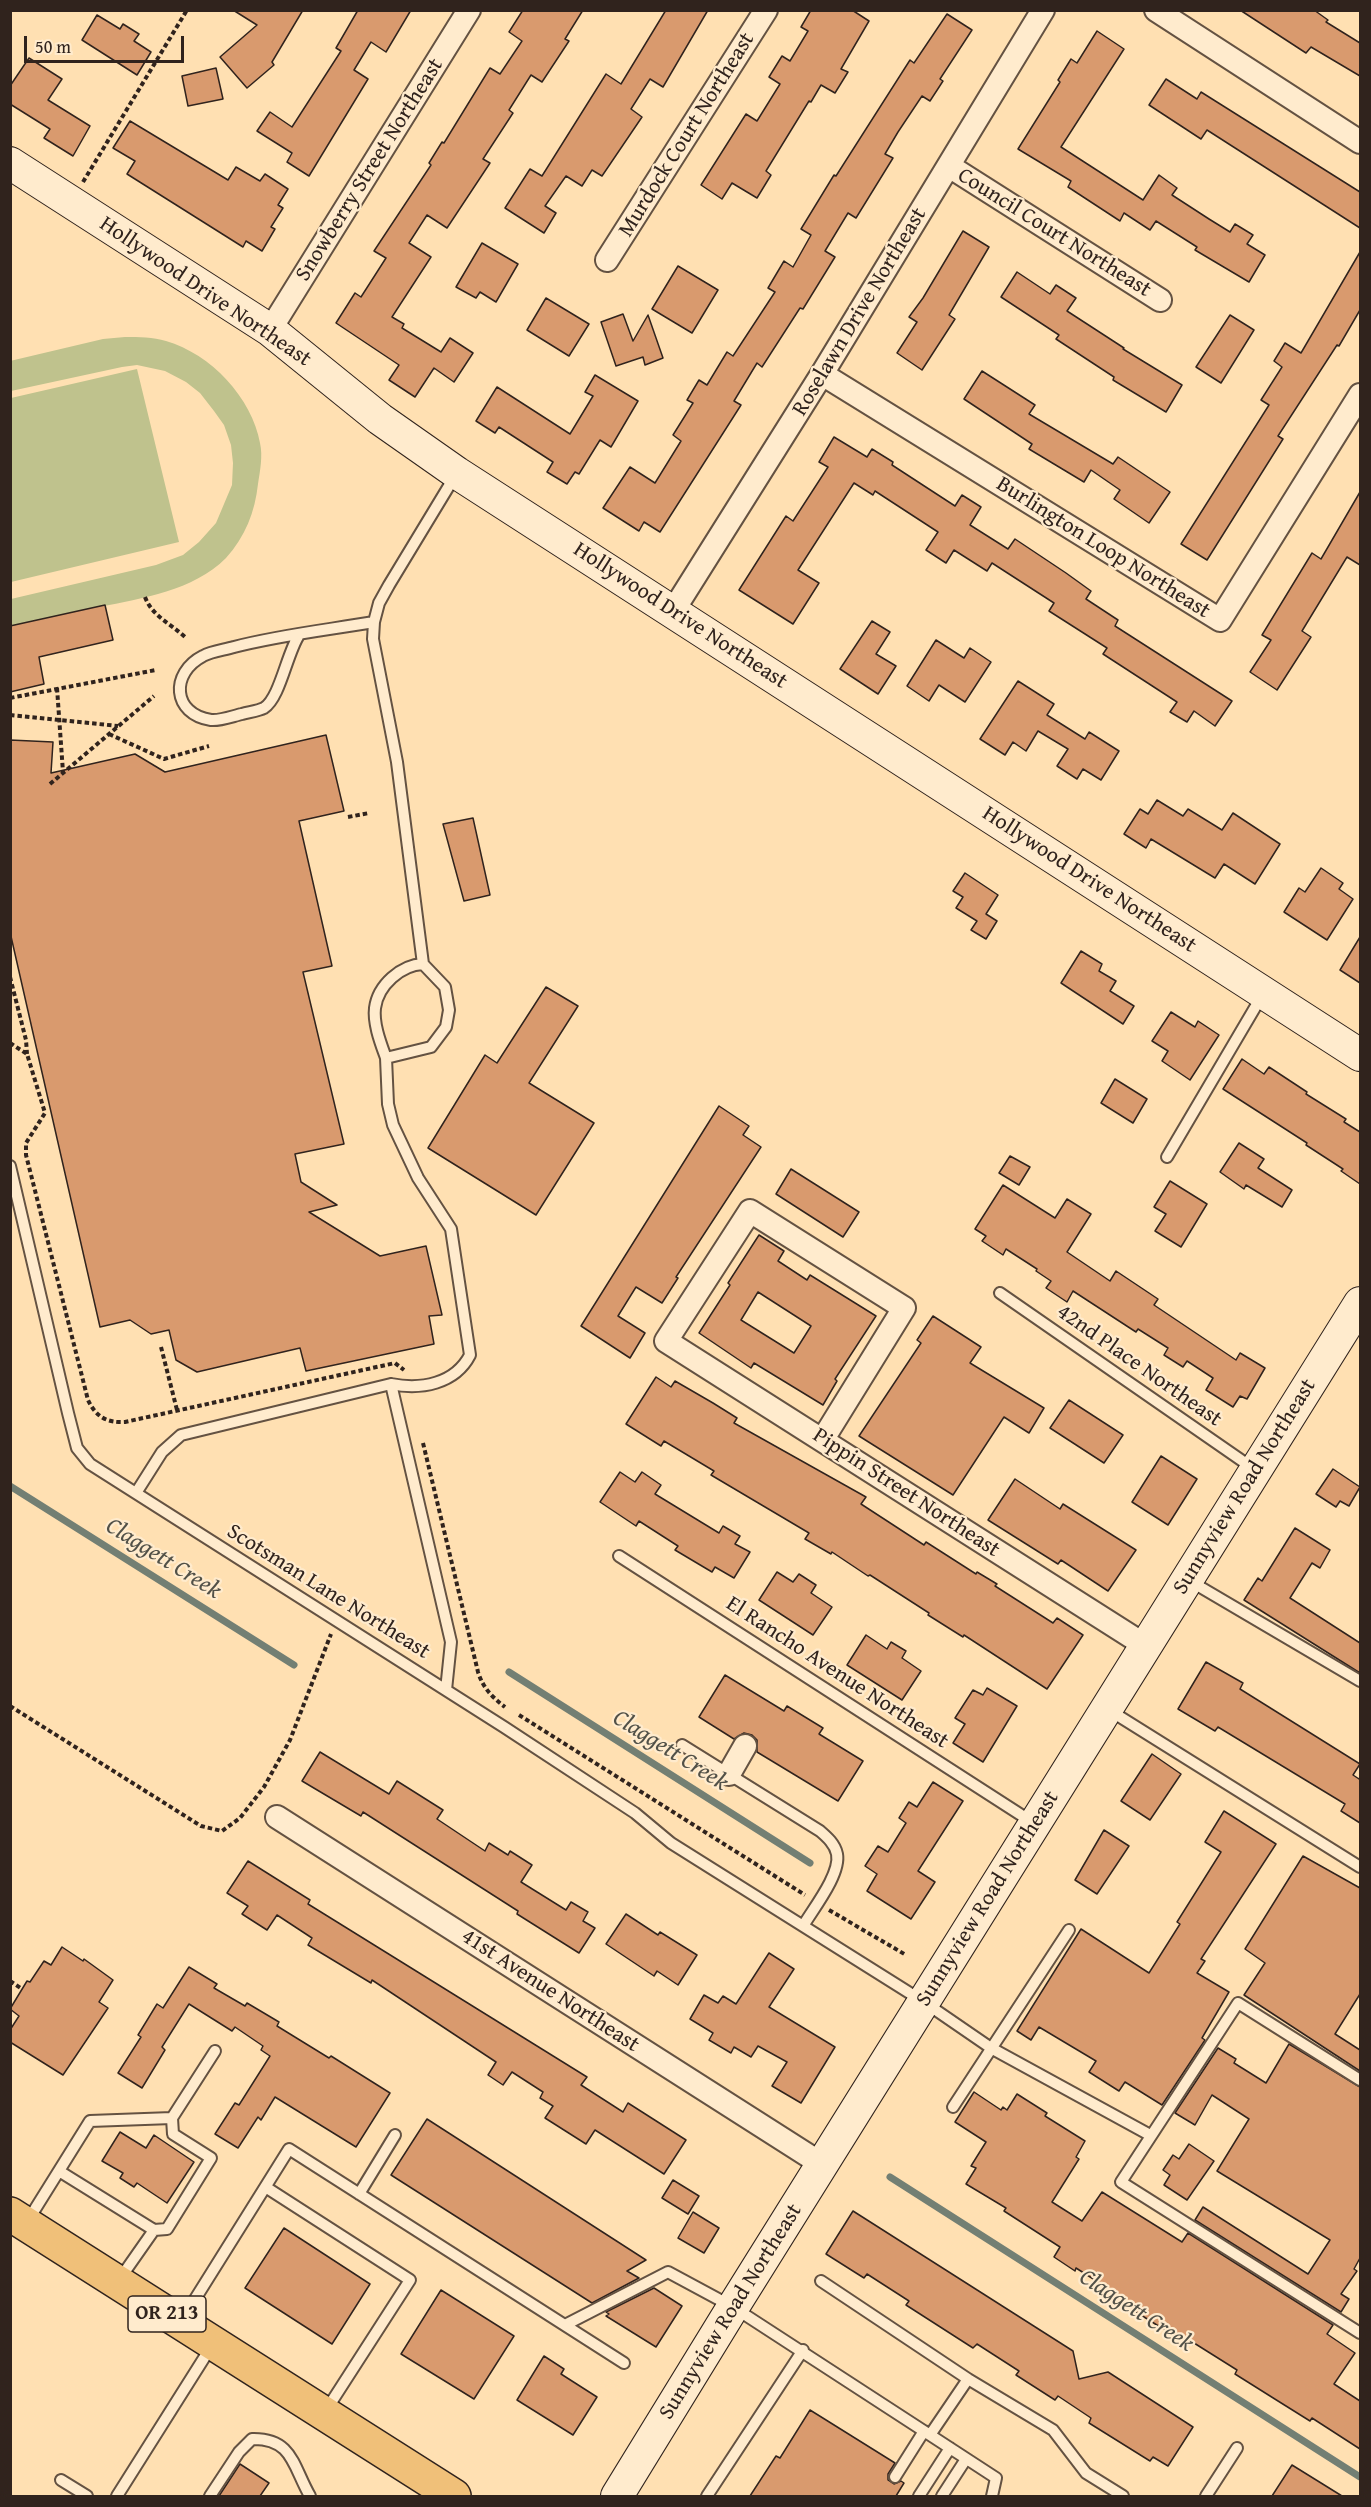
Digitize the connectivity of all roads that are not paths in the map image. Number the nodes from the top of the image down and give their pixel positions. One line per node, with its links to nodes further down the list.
1 (469, 10): 10 (street, Snowberry Street Northeast)
2 (766, 10): 8 (street, Murdock Court Northeast)
3 (1043, 10): 7 (street, Roselawn Drive Northeast)
4 (1156, 10): 5 (street)
5 (1360, 142)
6 (10, 164): 10 (street, Hollywood Drive Northeast)
7 (949, 166): 9 (street, Council Court Northeast); 11 (street, Roselawn Drive Northeast)
8 (608, 260)
9 (1160, 300)
10 (270, 330): 13 (street, Hollywood Drive Northeast)
11 (822, 374): 12 (street, Burlington Loop Northeast); 14 (street, Roselawn Drive Northeast)
12 (1360, 395)
13 (457, 473): 14 (street, Hollywood Drive Northeast); 15 (lane)
14 (673, 611): 18 (street, Hollywood Drive Northeast)
15 (374, 622): 16 (lane); 17 (lane)
16 (299, 635): 16 (lane)
17 (423, 964): 20 (lane); 20 (lane)
18 (1263, 993): 19 (street, Hollywood Drive Northeast); 21 (lane)
19 (1360, 1055)
20 (386, 1058): 25 (lane)
21 (1167, 1157)
22 (10, 1166): 28 (lane, Scotsman Lane Northeast)
23 (1000, 1293): 27 (lane, 42nd Place Northeast)
24 (1360, 1303): 27 (street, Sunnyview Road Northeast)
25 (391, 1384): 28 (lane); 33 (lane)
26 (823, 1439): 26 (street, Pippin Street Northeast); 31 (street, Pippin Street Northeast)
27 (1257, 1471): 30 (street, Sunnyview Road Northeast)
28 (136, 1493): 33 (lane, Scotsman Lane Northeast)
29 (619, 1556): 39 (lane, El Rancho Avenue Northeast)
30 (1187, 1579): 31 (street, Sunnyview Road Northeast); 32 (lane)
31 (1146, 1646): 34 (street, Sunnyview Road Northeast)
32 (1360, 1681)
33 (446, 1690): 41 (lane, Scotsman Lane Northeast)
34 (1106, 1708): 39 (street, Sunnyview Road Northeast); 40 (lane)
35 (682, 1745): 37 (lane)
36 (745, 1746): 37 (street)
37 (729, 1774): 41 (lane)
38 (277, 1817): 51 (street, 41st Avenue Northeast)
39 (1034, 1824): 43 (street, Sunnyview Road Northeast)
40 (1360, 1866)
41 (803, 1926): 43 (lane, Scotsman Lane Northeast)
42 (1069, 1930): 44 (lane)
43 (924, 2002): 44 (lane, Scotsman Lane Northeast); 51 (street, Sunnyview Road Northeast)
44 (991, 2048): 47 (lane); 50 (lane, Scotsman Lane Northeast)
45 (215, 2051): 48 (lane)
46 (1360, 2080): 50 (lane)
47 (954, 2107)
48 (172, 2118): 52 (lane); 56 (lane)
49 (395, 2135): 54 (lane)
50 (1150, 2135): 62 (lane)
51 (823, 2165): 59 (street, Sunnyview Road Northeast)
52 (59, 2171): 55 (lane); 56 (lane)
53 (267, 2188): 54 (lane); 60 (lane); 67 (lane)
54 (359, 2194): 61 (lane)
55 (18, 2219): 58 (main road, OR 213)
56 (154, 2230): 58 (lane)
57 (821, 2281): 66 (lane)
58 (117, 2283): 60 (main road, OR 213)
59 (733, 2307): 61 (lane); 64 (lane); 79 (street, Sunnyview Road Northeast)
60 (180, 2323): 63 (main road, OR 213)
61 (565, 2325): 65 (lane)
62 (1360, 2333)
63 (213, 2344): 67 (main road, OR 213); 75 (lane)
64 (803, 2350): 68 (lane); 80 (lane)
65 (624, 2363)
66 (968, 2379): 68 (lane); 84 (lane)
67 (324, 2414): 78 (main road, OR 213)
68 (927, 2433): 69 (lane); 72 (lane)
69 (950, 2448): 71 (lane); 81 (lane)
70 (1236, 2448): 85 (lane)
71 (966, 2458): 82 (lane); 83 (lane)
72 (895, 2477)
73 (61, 2480): 74 (lane)
74 (87, 2496)
75 (117, 2496)
76 (210, 2496): 77 (lane)
77 (310, 2496)
78 (454, 2496)
79 (617, 2496)
80 (707, 2496)
81 (919, 2496)
82 (942, 2496)
83 (992, 2496)
84 (1124, 2496)
85 (1206, 2496)

